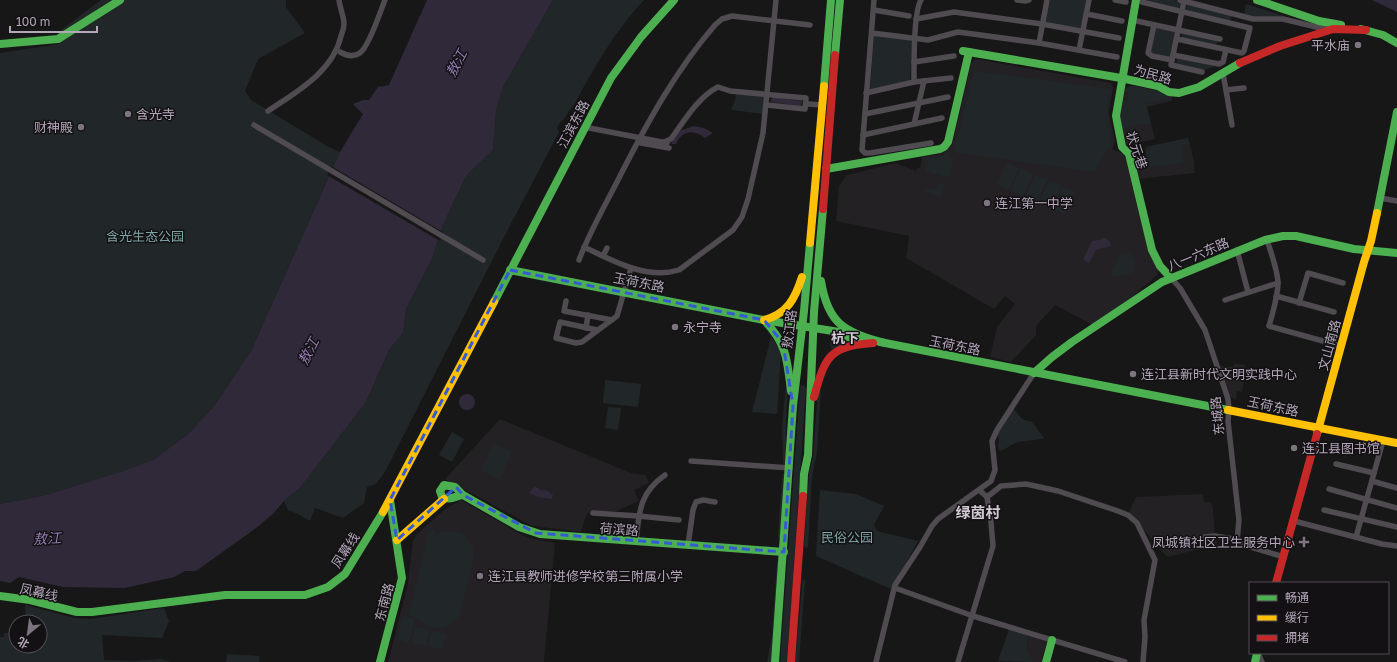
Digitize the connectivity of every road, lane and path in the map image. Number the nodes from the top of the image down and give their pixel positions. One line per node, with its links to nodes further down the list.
1 (120, 0): 43 (main road)
2 (339, 0): 66 (street)
3 (385, 0): 46 (street)
4 (674, 0): 73 (main road, 江滨东路)
5 (776, 0): 25 (street)
6 (831, 0): 65 (main road, 敖江路)
7 (840, 0): 78 (main road, 敖江路)
8 (874, 0): 19 (street)
9 (921, 0): 24 (street)
10 (1017, 0): 11 (street)
11 (1028, 0)
12 (1047, 0): 29 (street)
13 (1089, 0): 21 (street)
14 (1115, 0): 18 (street)
15 (1182, 0): 20 (street); 22 (street)
16 (1258, 0): 33 (main road)
17 (1139, 1): 20 (street); 26 (main road, 状元巷)
18 (1126, 2)
19 (874, 10): 23 (street); 36 (street)
20 (1182, 11): 28 (street); 34 (street)
21 (1086, 14): 27 (street); 35 (street)
22 (1235, 14): 28 (street); 32 (street)
23 (909, 16)
24 (916, 19): 29 (street); 38 (street)
25 (774, 20): 30 (street); 60 (street); 75 (street)
26 (1132, 20): 31 (street); 54 (main road, 状元巷)
27 (1122, 21)
28 (1232, 23): 45 (street)
29 (1042, 24): 35 (street); 41 (street)
30 (810, 25)
31 (1154, 25): 34 (street); 49 (street)
32 (1329, 30): 33 (main road, 为民路); 52 (main road, 为民路)
33 (1366, 30): 42 (main road)
34 (1178, 31): 39 (street); 40 (street)
35 (1083, 32): 37 (street); 44 (street)
36 (872, 33): 38 (street); 59 (street)
37 (1119, 38)
38 (915, 39): 41 (street); 50 (street)
39 (1177, 39): 45 (street); 49 (street)
40 (1220, 39)
41 (1039, 43): 44 (street)
42 (1397, 43)
43 (0, 44)
44 (1079, 50): 48 (street)
45 (1226, 50): 49 (street)
46 (340, 52)
47 (954, 56): 50 (street)
48 (1117, 57)
49 (1173, 57): 51 (street)
50 (914, 62): 56 (street)
51 (1202, 72)
52 (1223, 73): 54 (main road, 为民路); 58 (street)
53 (951, 78): 55 (street)
54 (1121, 78): 78 (main road, 为民路); 94 (main road, 状元巷)
55 (924, 81): 56 (street); 62 (street)
56 (914, 82): 59 (street)
57 (1244, 88): 58 (street)
58 (1226, 90): 71 (street)
59 (866, 93): 68 (street)
60 (768, 95): 63 (street); 64 (street); 75 (street)
61 (948, 97): 62 (street)
62 (919, 102): 68 (street); 70 (street)
63 (807, 104): 64 (street); 65 (street)
64 (767, 105): 92 (street)
65 (821, 105): 88 (main road, 敖江路)
66 (268, 111)
67 (1397, 112): 79 (main road, 文山南路)
68 (865, 114): 74 (street)
69 (942, 118): 70 (street)
70 (914, 124): 74 (street)
71 (1232, 124)
72 (254, 125): 89 (street)
73 (584, 127): 75 (street); 93 (main road, 江滨东路)
74 (863, 135): 76 (street)
75 (639, 141): 77 (street); 82 (street)
76 (931, 143)
77 (633, 159)
78 (826, 169): 91 (main road, 敖江路)
79 (1380, 198): 80 (street); 85 (main road, 文山南路)
80 (1397, 201)
81 (1267, 240): 84 (main road, 八一六东路); 85 (main road, 八一六东路); 97 (street)
82 (584, 247): 87 (street); 90 (street)
83 (607, 248): 87 (street)
84 (1237, 250): 95 (main road, 八一六东路); 100 (street)
85 (1368, 250): 86 (main road, 八一六东路); 115 (main road, 文山南路)
86 (1397, 253)
87 (603, 256): 92 (street)
88 (808, 259): 108 (main road); 109 (main road, 敖江路)
89 (483, 260)
90 (579, 260)
91 (819, 260): 111 (main road, 敖江路); 113 (main road)
92 (631, 268): 99 (street)
93 (510, 270): 99 (main road, 玉荷东路); 137 (main road, 凤幕线)
94 (1163, 270): 95 (main road, 状元巷); 96 (main road)
95 (1171, 278): 96 (main road, 八一六东路); 121 (street, 东城路)
96 (1162, 282): 116 (main road, 八一六东路)
97 (1278, 283): 100 (street); 101 (street)
98 (1343, 283): 104 (street)
99 (623, 291): 107 (street); 108 (main road, 玉荷东路)
100 (1248, 292): 102 (street)
101 (1276, 296): 104 (street); 115 (street)
102 (1225, 300)
103 (566, 301): 106 (street)
104 (1299, 302): 105 (street)
105 (1334, 312)
106 (588, 315): 107 (street); 110 (street)
107 (612, 320): 112 (street)
108 (764, 320): 109 (main road, 玉荷东路); 119 (main road)
109 (802, 326): 111 (main road, 玉荷东路); 117 (main road, 敖江路)
110 (586, 328): 112 (street); 112 (street)
111 (814, 328): 113 (main road, 玉荷东路); 118 (main road, 敖江路)
112 (597, 330)
113 (841, 330): 114 (main road)
114 (885, 343): 116 (main road, 玉荷东路); 120 (main road)
115 (1341, 346): 122 (main road, 文山南路)
116 (1034, 373): 121 (main road, 玉荷东路); 133 (street)
117 (795, 382): 118 (main road); 119 (main road, 敖江路)
118 (811, 384): 120 (main road, 敖江路)
119 (793, 406): 127 (main road, 敖江路)
120 (810, 408): 164 (main road, 敖江路)
121 (1229, 410): 122 (main road, 玉荷东路); 152 (street, 东城路)
122 (1319, 428): 123 (main road, 玉荷东路); 146 (main road, 文山南路)
123 (1383, 441): 124 (main road, 玉荷东路); 128 (street)
124 (1397, 443)
125 (691, 461): 127 (street)
126 (1336, 464): 128 (street)
127 (790, 468): 155 (main road, 敖江路)
128 (1374, 473): 130 (street)
129 (665, 474): 143 (street)
130 (1372, 481): 131 (street); 138 (street)
131 (1397, 488)
132 (1329, 489): 138 (street)
133 (979, 490): 135 (street); 158 (street)
134 (463, 495): 136 (main road); 136 (main road, 荷滨路); 151 (main road, 荷滨路)
135 (986, 497): 160 (street); 169 (street)
136 (444, 498): 150 (main road, 荷滨路)
137 (390, 500): 150 (main road, 东南路); 159 (main road, 凤幕线)
138 (1366, 500): 140 (street); 144 (street)
139 (715, 502): 153 (street)
140 (1397, 508)
141 (1324, 510): 144 (street)
142 (593, 514): 143 (street)
143 (638, 516): 145 (street); 151 (street)
144 (1361, 519): 147 (street); 149 (street)
145 (679, 520)
146 (1294, 521): 149 (street); 156 (main road, 文山南路)
147 (1397, 527)
148 (1206, 537): 152 (street)
149 (1356, 537): 154 (street)
150 (397, 540): 162 (main road, 东南路)
151 (636, 542): 153 (main road, 荷滨路)
152 (1237, 542): 156 (street)
153 (688, 545): 155 (main road, 荷滨路)
154 (1397, 546)
155 (784, 552): 163 (main road, 敖江路)
156 (1284, 557): 157 (main road, 文山南路)
157 (1276, 582)
158 (895, 588): 160 (street); 165 (street)
159 (0, 596)
160 (972, 616): 161 (street); 166 (street)
161 (1052, 640): 167 (main road); 168 (street)
162 (380, 662)
163 (775, 662)
164 (791, 662)
165 (876, 662)
166 (958, 662)
167 (1046, 662)
168 (1125, 662)
169 (1143, 662)

